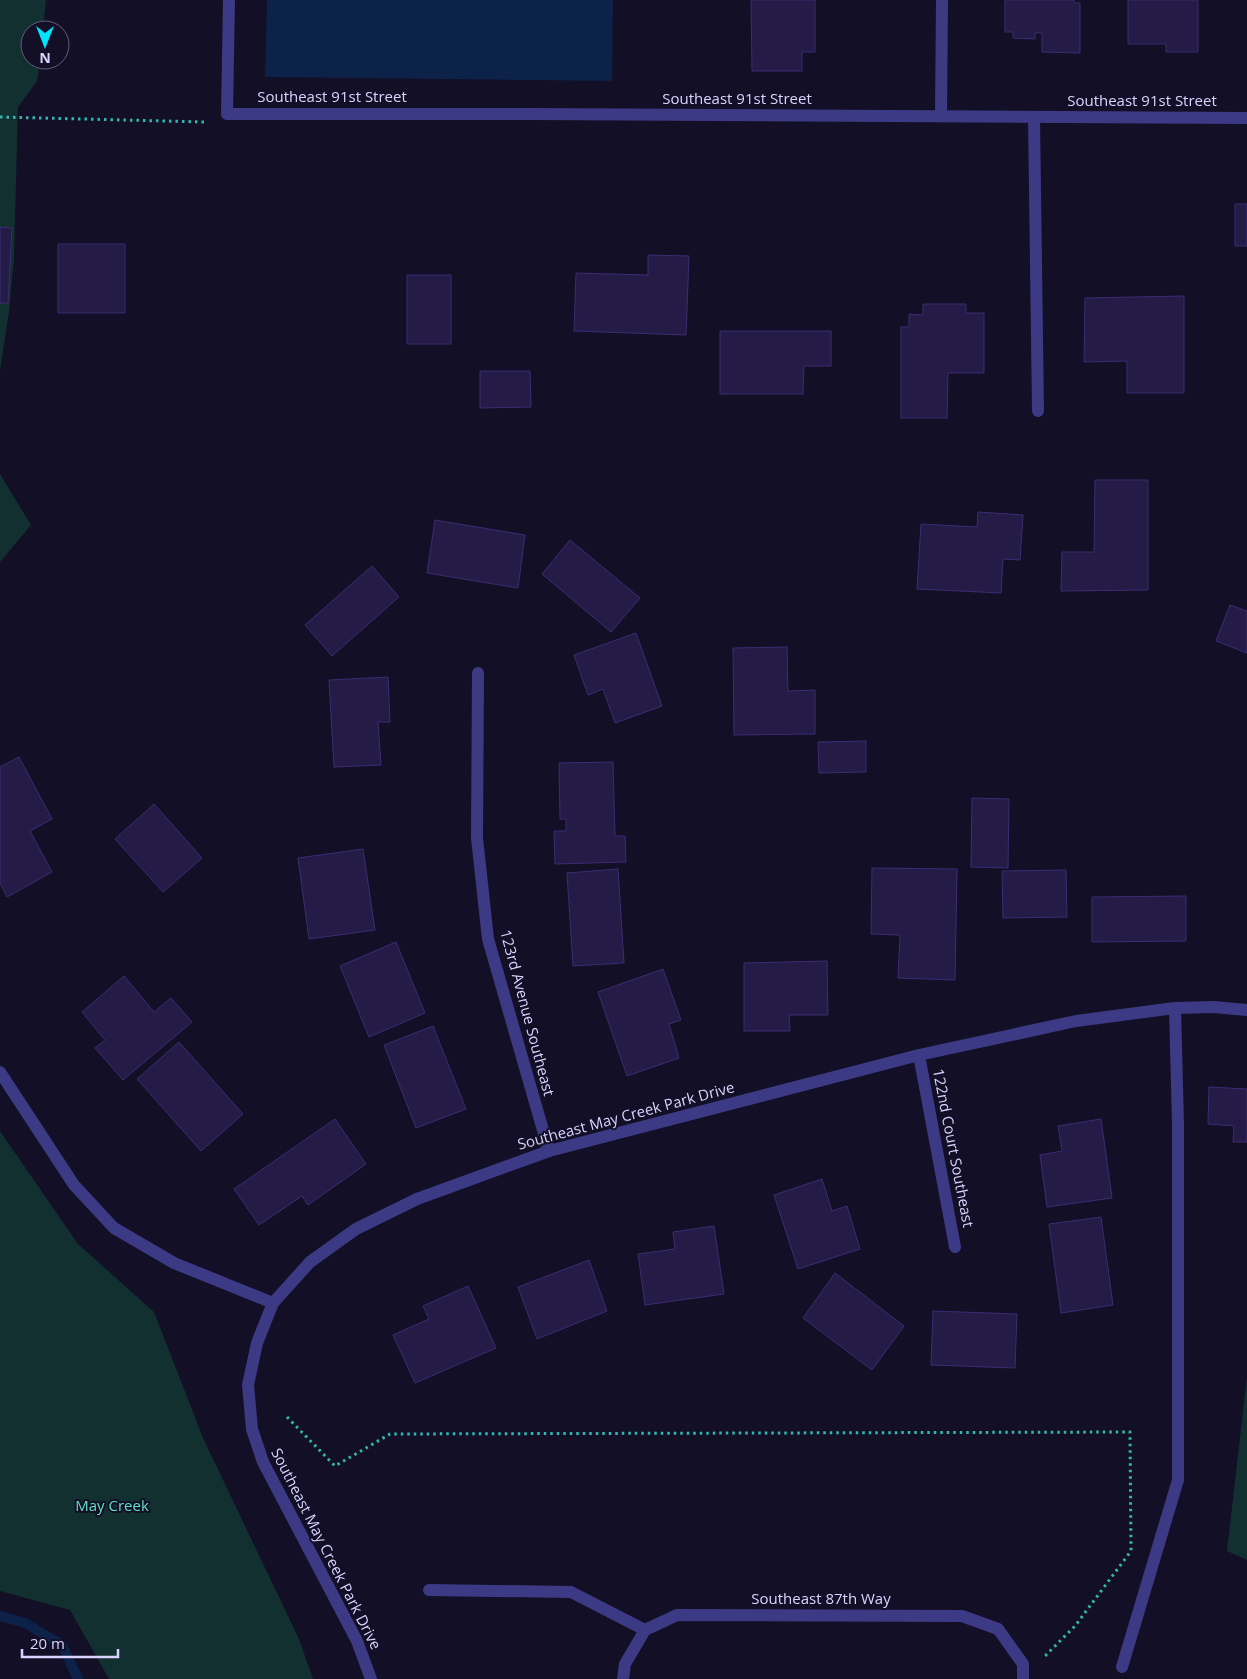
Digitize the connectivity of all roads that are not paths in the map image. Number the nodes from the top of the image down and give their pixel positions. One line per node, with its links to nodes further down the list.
1 (229, 0): 3 (street, Southeast 91st Street)
2 (942, 0): 3 (street)
3 (941, 116): 4 (street, Southeast 91st Street)
4 (1034, 117): 5 (street, Southeast 91st Street); 6 (street)
5 (1247, 118)
6 (1038, 410)
7 (478, 673): 12 (street, 123rd Avenue Southeast)
8 (1175, 1008): 9 (street, Southeast May Creek Park Drive); 10 (street, Southeast May Creek Park Drive); 17 (street)
9 (1247, 1010)
10 (919, 1055): 12 (street, Southeast May Creek Park Drive); 13 (street, 122nd Court Southeast)
11 (0, 1072): 14 (street)
12 (549, 1151): 14 (street, Southeast May Creek Park Drive)
13 (955, 1247)
14 (273, 1303): 19 (street, Southeast May Creek Park Drive)
15 (429, 1590): 16 (street)
16 (645, 1630): 18 (street, Southeast 87th Way); 20 (street)
17 (1122, 1667)
18 (1023, 1678)
19 (371, 1679)
20 (623, 1679)

